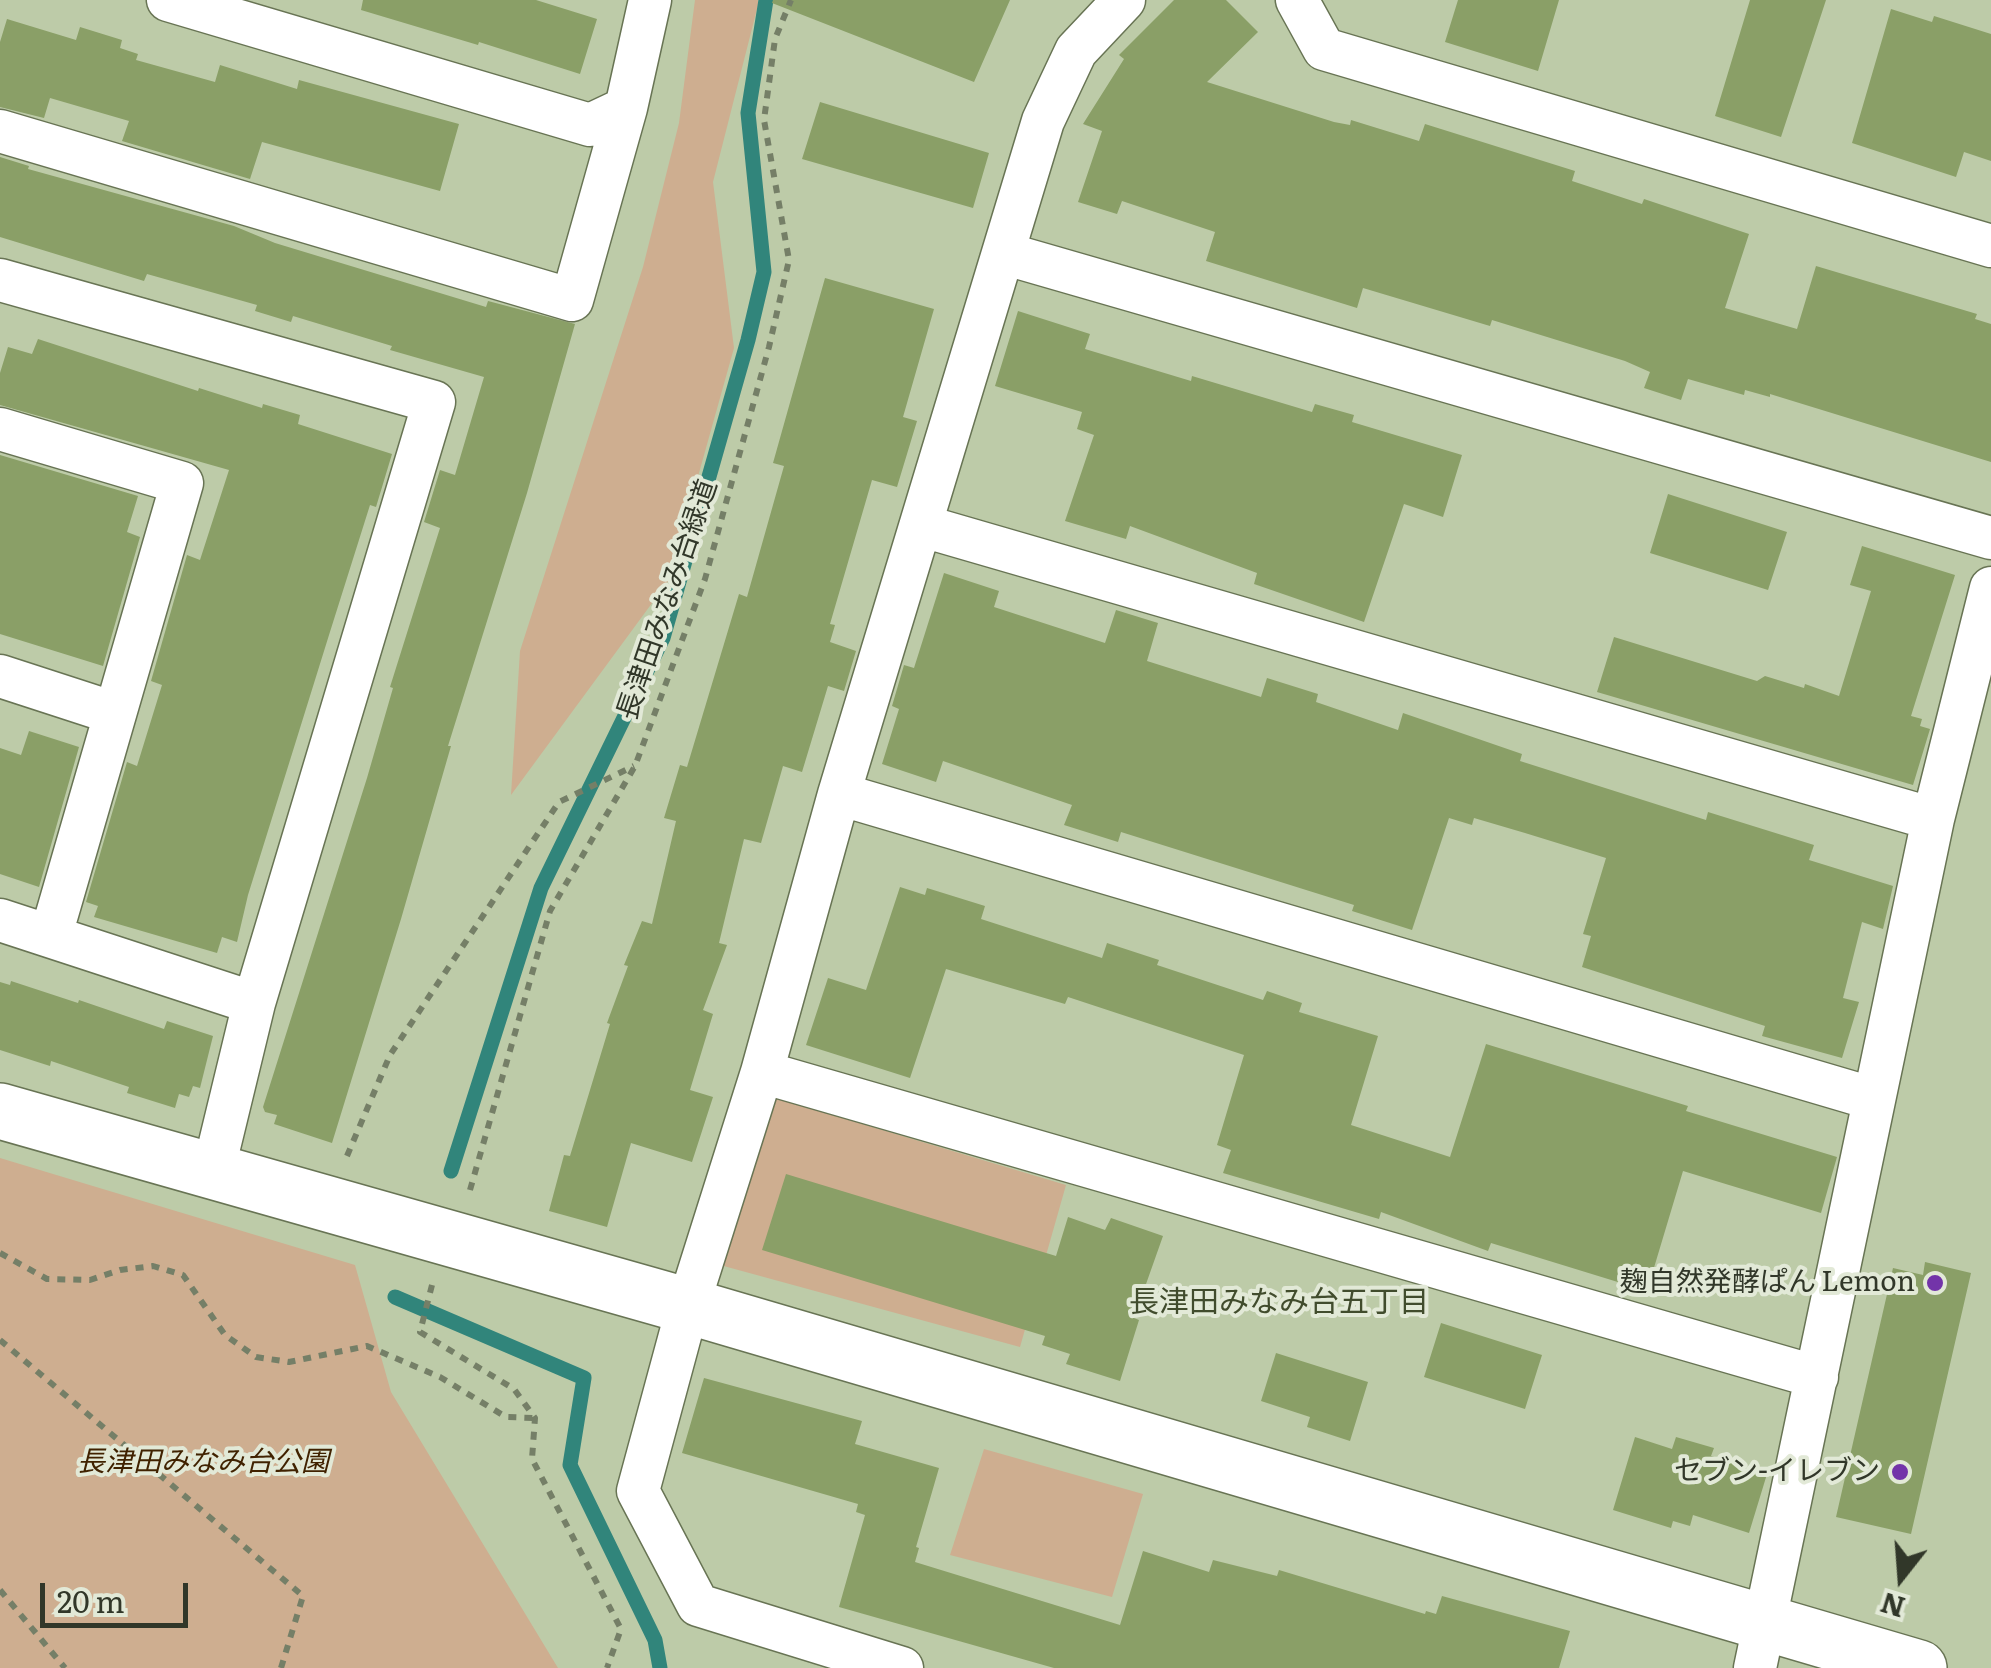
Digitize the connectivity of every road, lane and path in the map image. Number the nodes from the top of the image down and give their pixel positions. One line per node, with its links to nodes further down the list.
1 (168, 0): 6 (street)
2 (650, 0): 6 (street)
3 (790, 0): 17 (path, 長津田みなみ台緑道)
4 (1124, 0): 9 (street)
5 (1297, 0): 8 (street)
6 (626, 108): 7 (street)
7 (0, 131)
8 (1991, 246)
9 (1003, 253): 12 (street); 13 (street)
10 (0, 280): 22 (street)
11 (0, 429): 16 (street)
12 (923, 526): 18 (street); 19 (street)
13 (1991, 538)
14 (1991, 588): 19 (street)
15 (0, 676): 16 (street)
16 (114, 712): 21 (street)
17 (635, 766): 26 (path); 28 (path, 長津田みなみ台緑道)
18 (840, 794): 23 (street); 24 (street)
19 (1934, 820): 24 (street)
20 (0, 920): 21 (street)
21 (51, 935): 22 (street)
22 (254, 1003): 27 (street)
23 (762, 1072): 31 (street); 33 (street)
24 (1874, 1100): 33 (street)
25 (0, 1111): 27 (street)
26 (340, 1170)
27 (213, 1172): 31 (street)
28 (470, 1190)
29 (0, 1253): 34 (path)
30 (433, 1283): 34 (path)
31 (688, 1306): 36 (street); 40 (street)
32 (0, 1340): 38 (path)
33 (1817, 1377): 36 (street)
34 (536, 1418): 39 (path)
35 (0, 1590): 37 (path)
36 (1760, 1645): 41 (street)
37 (65, 1668)
38 (280, 1668)
39 (607, 1668)
40 (902, 1668)
41 (1919, 1668)

